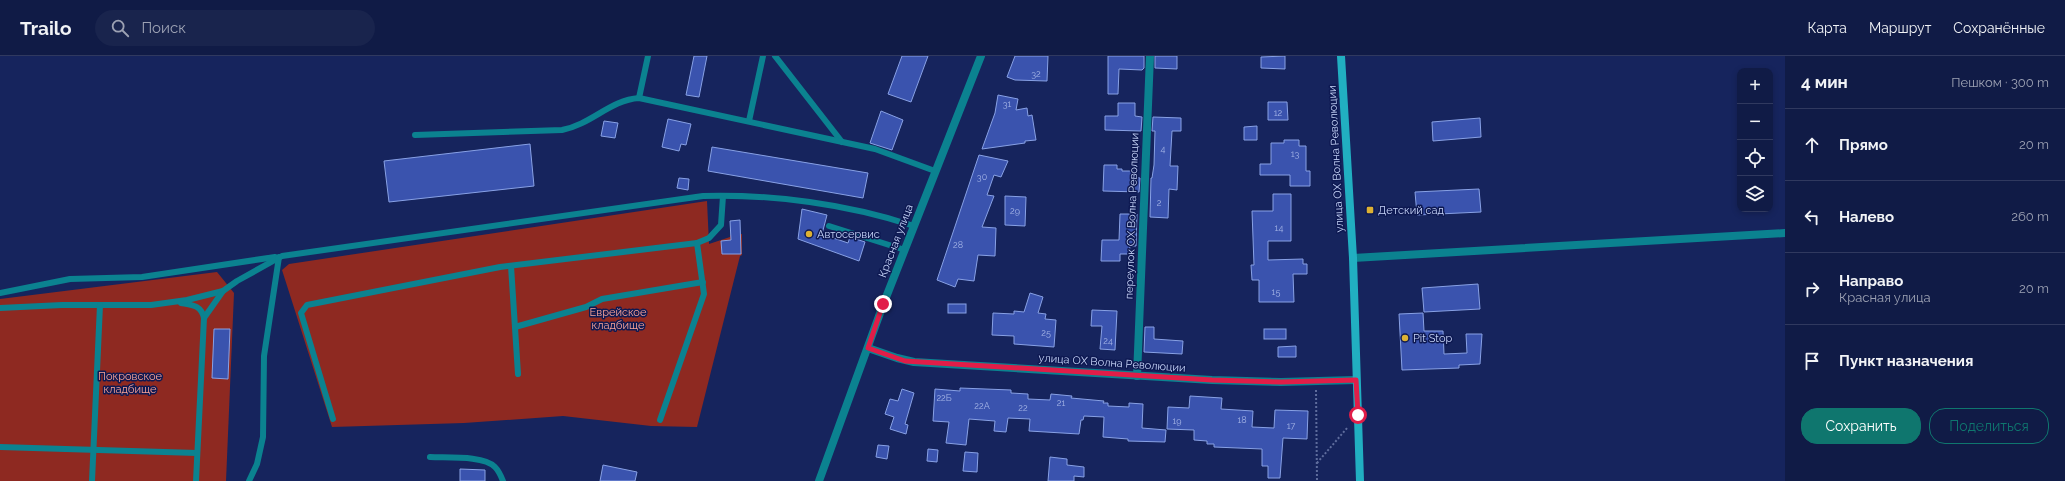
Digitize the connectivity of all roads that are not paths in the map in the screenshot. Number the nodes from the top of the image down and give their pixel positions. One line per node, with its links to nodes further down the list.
1 (648, 56): 7 (lane)
2 (763, 56): 8 (lane)
3 (775, 56): 10 (lane)
4 (981, 56): 11 (street, Красная улица)
5 (1150, 56): 31 (street, переулок ОХ Волна Революции)
6 (1341, 56): 19 (main road, улица ОХ Волна Революции)
7 (639, 98): 8 (lane); 9 (lane)
8 (749, 121): 10 (lane)
9 (415, 135)
10 (842, 142): 11 (lane)
11 (935, 171): 14 (street, Красная улица)
12 (723, 196): 14 (lane); 16 (lane); 18 (lane)
13 (829, 226): 17 (lane)
14 (914, 226): 17 (street, Красная улица)
15 (1785, 233): 19 (street)
16 (697, 243): 20 (lane); 21 (lane)
17 (905, 250): 29 (street, Красная улица)
18 (282, 256): 22 (lane); 23 (lane); 41 (lane)
19 (1353, 258): 32 (main road, улица ОХ Волна Революции)
20 (511, 266): 28 (lane); 33 (lane)
21 (703, 282): 28 (lane); 34 (lane)
22 (223, 291): 24 (lane); 27 (lane)
23 (0, 293)
24 (177, 302): 25 (lane); 27 (lane)
25 (100, 306): 26 (lane); 36 (lane)
26 (0, 308)
27 (204, 318): 37 (lane)
28 (514, 327): 30 (lane)
29 (868, 348): 31 (street, улица ОХ Волна Революции); 43 (street, Красная улица)
30 (518, 374)
31 (1137, 376): 32 (street, улица ОХ Волна Революции)
32 (1356, 380): 44 (main road, улица ОХ Волна Революции)
33 (333, 419)
34 (660, 420)
35 (0, 447): 36 (lane)
36 (93, 449): 37 (lane); 39 (lane)
37 (197, 453): 40 (lane)
38 (430, 457): 42 (lane)
39 (92, 481)
40 (196, 481)
41 (249, 481)
42 (503, 481)
43 (819, 481)
44 (1360, 481)

